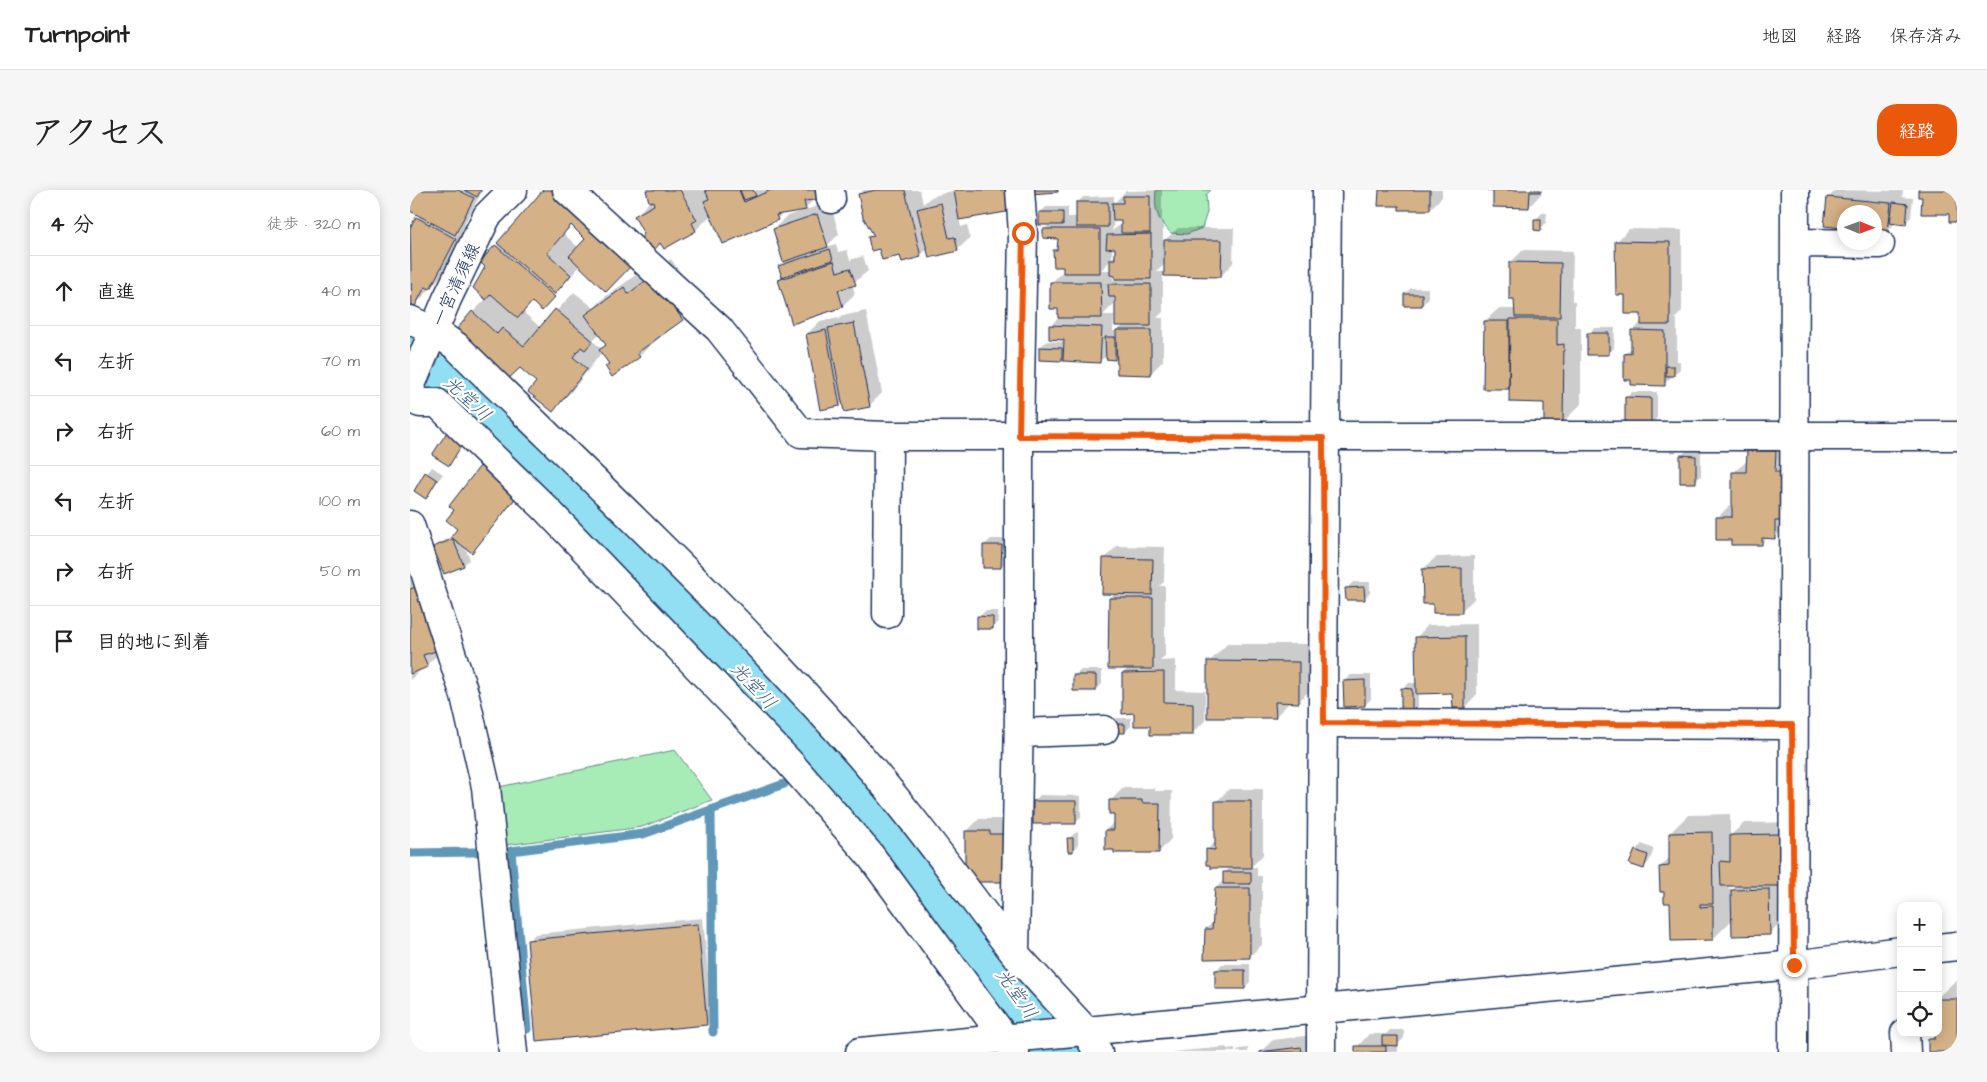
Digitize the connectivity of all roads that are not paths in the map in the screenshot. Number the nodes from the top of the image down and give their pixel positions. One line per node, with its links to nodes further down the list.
1 (513, 190): 9 (street, 一宮清須線)
2 (567, 190): 12 (street)
3 (1020, 190): 13 (street)
4 (1327, 190): 15 (street)
5 (1795, 190): 6 (street)
6 (1795, 243): 7 (street); 16 (street)
7 (1837, 243)
8 (410, 320): 9 (street)
9 (433, 334): 10 (street, 一宮清須線); 26 (street)
10 (410, 387)
11 (410, 398): 31 (street)
12 (888, 436): 13 (street); 18 (street)
13 (1019, 436): 15 (street); 22 (street)
14 (1957, 436): 16 (street)
15 (1323, 438): 16 (street); 19 (street)
16 (1793, 438): 20 (street)
17 (410, 525): 32 (street)
18 (887, 614)
19 (1324, 723): 20 (street); 28 (street)
20 (1792, 725): 27 (street)
21 (1104, 730): 22 (street)
22 (1019, 732): 26 (street)
23 (1957, 946): 24 (street)
24 (1942, 948)
25 (1897, 952): 27 (street)
26 (1015, 954): 30 (street)
27 (1794, 965): 28 (street); 35 (street)
28 (1321, 1010): 30 (street); 34 (street)
29 (1905, 1037): 36 (street)
30 (1085, 1038): 31 (street)
31 (1011, 1043): 33 (street)
32 (513, 1052)
33 (860, 1052)
34 (1321, 1052)
35 (1793, 1052)
36 (1906, 1052)

